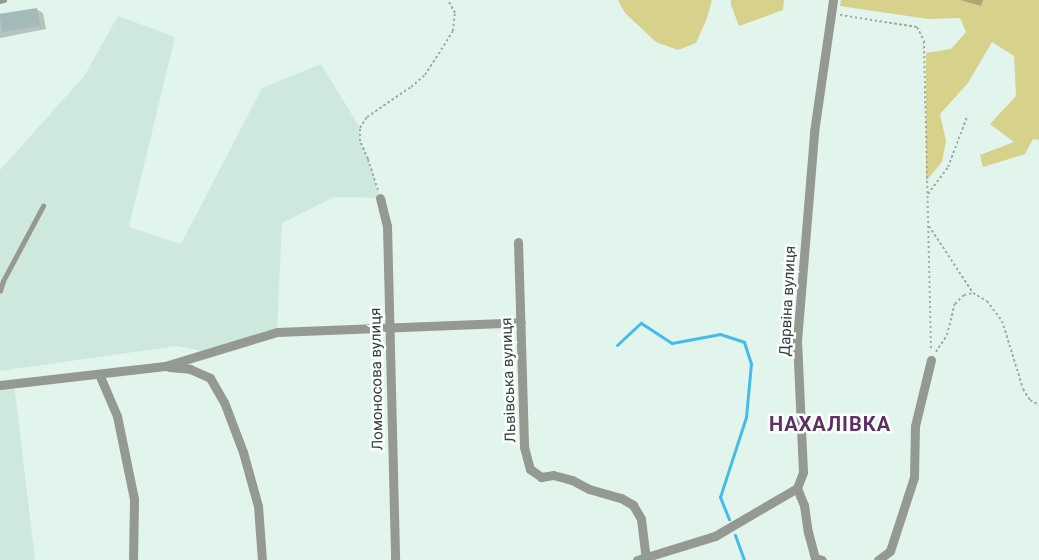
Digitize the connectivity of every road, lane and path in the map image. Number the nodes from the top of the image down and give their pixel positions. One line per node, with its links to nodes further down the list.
1 (4, 0): 4 (lane)
2 (448, 0): 8 (path)
3 (833, 0): 5 (street, Дарвіна вулиця)
4 (0, 1)
5 (833, 14): 7 (path); 21 (street, Дарвіна вулиця)
6 (967, 117): 7 (path)
7 (928, 194): 10 (path)
8 (380, 198): 15 (street, Ломоносова вулиця)
9 (43, 206): 12 (lane)
10 (928, 224): 13 (path); 16 (path)
11 (518, 242): 14 (street, Львівська вулиця)
12 (0, 291)
13 (973, 293): 16 (path); 20 (path)
14 (521, 322): 15 (street); 22 (street, Львівська вулиця)
15 (390, 326): 17 (street); 26 (street, Ломоносова вулиця)
16 (931, 360): 27 (street)
17 (165, 366): 18 (street); 25 (street)
18 (99, 374): 19 (street); 24 (street)
19 (0, 385)
20 (1039, 405)
21 (797, 488): 22 (street); 23 (street)
22 (642, 559)
23 (818, 559)
24 (133, 560)
25 (262, 560)
26 (395, 560)
27 (878, 560)

